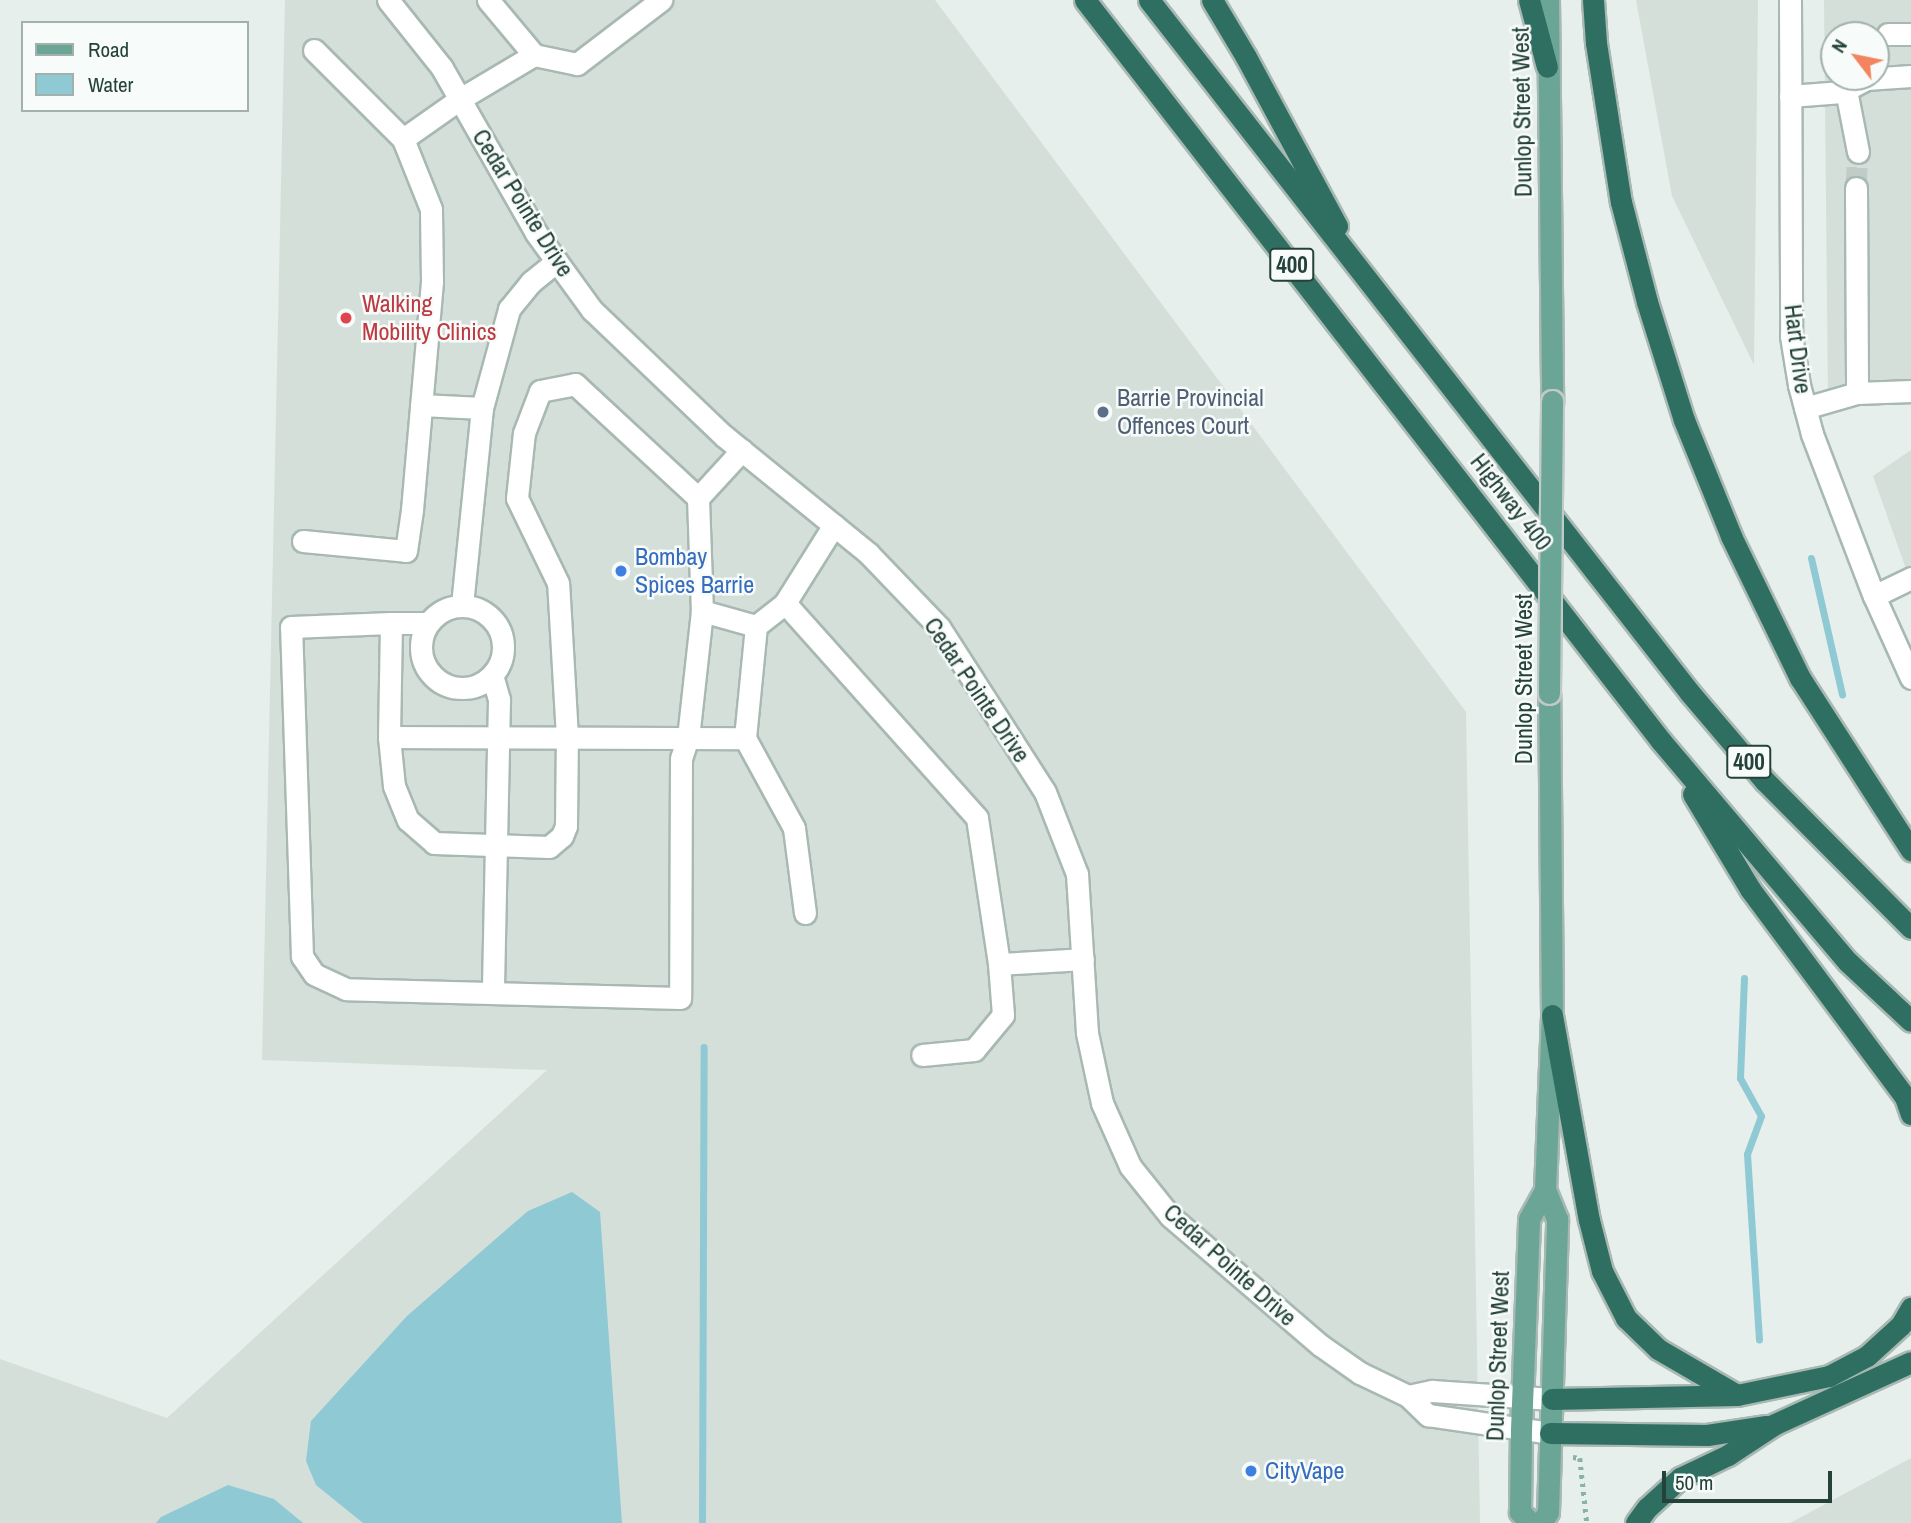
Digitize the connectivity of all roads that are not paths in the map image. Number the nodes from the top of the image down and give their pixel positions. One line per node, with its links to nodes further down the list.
1 (388, 0): 21 (street, Cedar Pointe Drive)
2 (488, 0): 14 (street)
3 (661, 0): 14 (street)
4 (1085, 0): 51 (highway, Highway 400 / 400)
5 (1149, 0): 26 (highway, Highway 400 / 400)
6 (1212, 0): 26 (highway)
7 (1529, 0): 15 (highway)
8 (1548, 0): 15 (main road, Dunlop Street West)
9 (1592, 0): 53 (highway)
10 (1790, 0): 20 (street, Hart Drive)
11 (1890, 34): 12 (street)
12 (1911, 34)
13 (314, 50): 22 (street)
14 (534, 55): 21 (street)
15 (1547, 67): 59 (main road, Dunlop Street West, bridge)
16 (1911, 76): 17 (street)
17 (1890, 77)
18 (1837, 91): 20 (street)
19 (1846, 91): 23 (street)
20 (1790, 96): 31 (street, Hart Drive)
21 (460, 99): 22 (street); 25 (street, Cedar Pointe Drive)
22 (402, 139): 29 (street)
23 (1858, 152)
24 (1856, 188): 28 (street)
25 (557, 261): 30 (street); 32 (street, Cedar Pointe Drive)
26 (1367, 280): 55 (highway, Highway 400 / 400)
27 (1911, 391): 28 (street)
28 (1857, 393): 31 (street)
29 (422, 405): 30 (street); 35 (street)
30 (482, 408): 39 (street)
31 (1805, 408): 37 (street, Hart Drive)
32 (742, 450): 33 (street); 34 (street, Cedar Pointe Drive)
33 (698, 498): 40 (street); 48 (street)
34 (834, 525): 38 (street); 56 (street, Cedar Pointe Drive)
35 (303, 541)
36 (1911, 578): 37 (street)
37 (1874, 596): 45 (street, Hart Drive)
38 (785, 603): 43 (street); 57 (street)
39 (462, 605): 41 (street); 44 (street)
40 (702, 611): 43 (street); 49 (street)
41 (427, 623): 42 (street); 44 (street)
42 (391, 624): 46 (street); 58 (street)
43 (756, 626): 50 (street)
44 (492, 674): 47 (street)
45 (1911, 678)
46 (389, 737): 47 (street); 52 (street)
47 (499, 737): 48 (street); 52 (street)
48 (567, 737): 49 (street); 52 (street)
49 (688, 737): 50 (street); 58 (street)
50 (746, 738): 54 (street)
51 (1661, 741): 60 (highway, Highway 400 / 400); 62 (highway)
52 (496, 845): 58 (street)
53 (1911, 850)
54 (805, 913)
55 (1911, 928)
56 (1083, 959): 57 (street); 67 (street, Cedar Pointe Drive)
57 (999, 964): 61 (street)
58 (493, 993)
59 (1552, 1015): 63 (main road, Dunlop Street West); 66 (highway)
60 (1911, 1021)
61 (922, 1055)
62 (1911, 1114)
63 (1545, 1190): 68 (main road, Dunlop Street West); 69 (main road, Dunlop Street West)
64 (1911, 1308): 66 (highway)
65 (1911, 1362): 70 (highway)
66 (1737, 1395): 69 (highway)
67 (1408, 1396): 68 (street); 71 (street, Cedar Pointe Drive)
68 (1523, 1398): 69 (street); 71 (main road, Dunlop Street West)
69 (1552, 1399): 72 (main road, Dunlop Street West)
70 (1775, 1424): 72 (highway); 75 (highway)
71 (1521, 1430): 72 (street, Cedar Pointe Drive); 73 (main road, Dunlop Street West)
72 (1550, 1433): 74 (main road, Dunlop Street West)
73 (1531, 1523)
74 (1541, 1523)
75 (1636, 1523)

